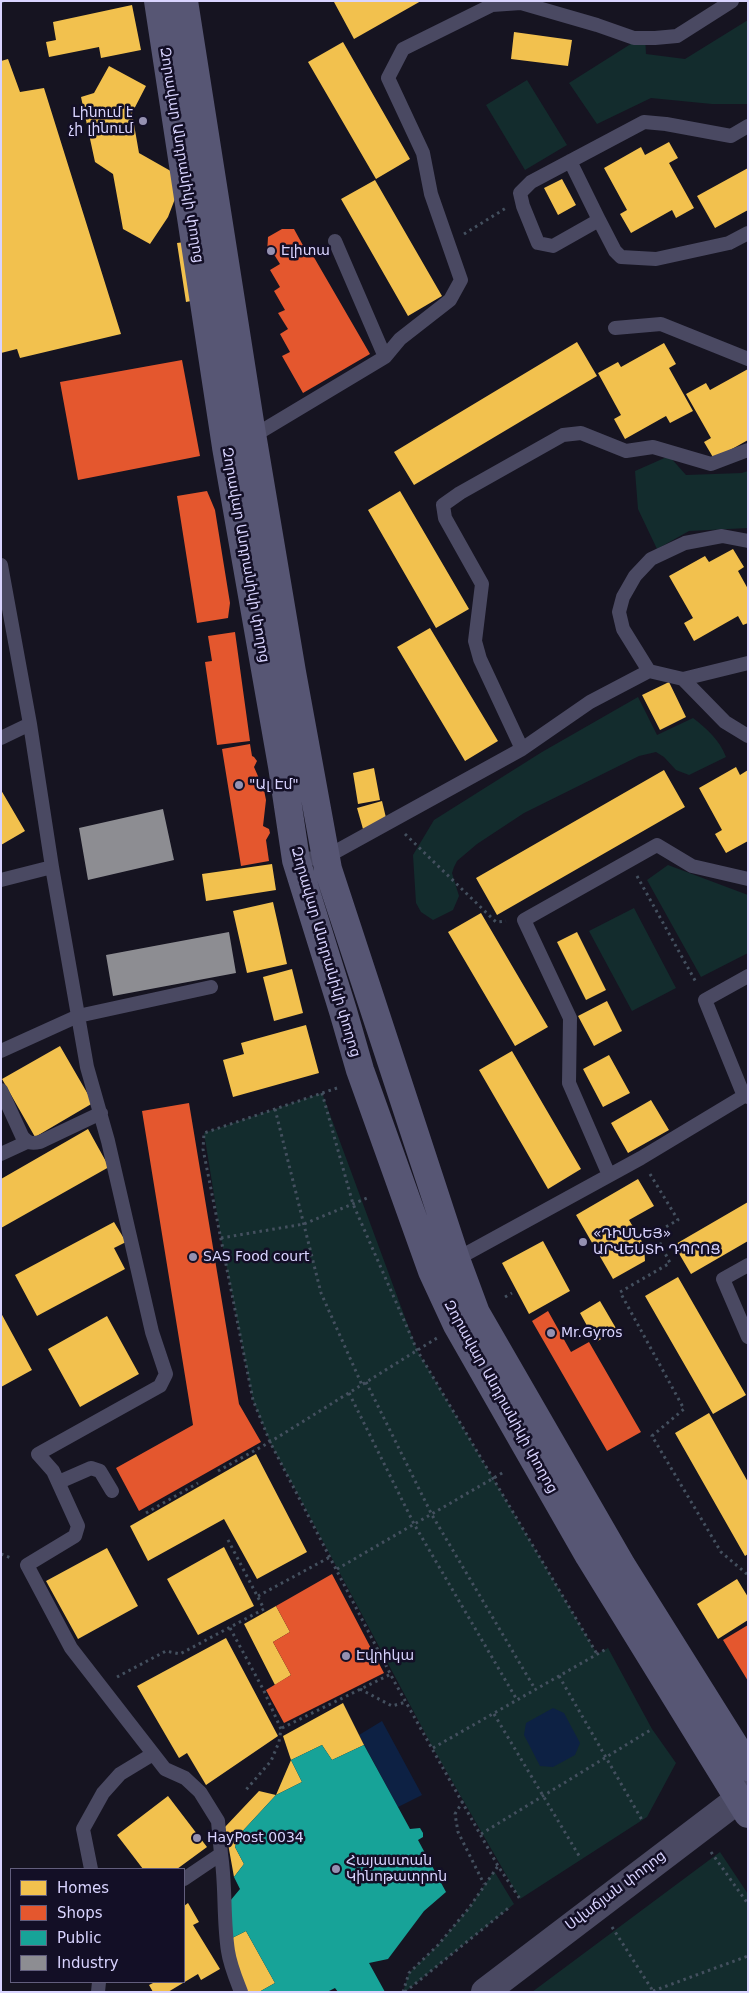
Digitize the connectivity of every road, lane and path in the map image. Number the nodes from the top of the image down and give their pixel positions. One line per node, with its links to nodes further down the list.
1 (158, 1): 15 (main road, Զորավար Անդրանիկի փողոց)
2 (184, 1): 14 (main road, Զորավար Անդրանիկի փողոց)
3 (732, 1): 10 (lane)
4 (748, 126): 5 (lane)
5 (570, 161): 6 (lane); 7 (lane)
6 (521, 199): 7 (lane); 10 (path)
7 (599, 220): 8 (lane)
8 (748, 233)
9 (335, 241): 12 (lane)
10 (449, 243): 12 (lane)
11 (615, 328): 13 (lane)
12 (385, 357): 14 (lane)
13 (748, 359)
14 (253, 437): 15 (lane); 27 (main road, Զորավար Անդրանիկի փողոց)
15 (226, 447): 28 (main road, Զորավար Անդրանիկի փողոց)
16 (748, 450): 25 (lane)
17 (748, 541): 20 (lane)
18 (1, 565): 22 (lane)
19 (748, 663): 21 (lane)
20 (650, 671): 21 (lane); 25 (lane)
21 (683, 679): 23 (lane)
22 (30, 724): 24 (lane); 30 (lane)
23 (748, 736)
24 (1, 738)
25 (522, 749): 26 (lane)
26 (391, 822): 27 (lane); 33 (path)
27 (326, 857): 28 (lane); 53 (main road, Զորավար Անդրանիկի փողոց)
28 (296, 860): 55 (main road, Զորավար Անդրանիկի փողոց)
29 (629, 861): 31 (lane); 33 (lane); 36 (path)
30 (52, 867): 32 (lane); 37 (lane)
31 (748, 879)
32 (1, 880)
33 (524, 920): 48 (lane)
34 (748, 976): 36 (lane)
35 (211, 987): 37 (lane)
36 (705, 1000): 42 (lane)
37 (78, 1016): 38 (lane); 44 (lane)
38 (1, 1051)
39 (337, 1088): 41 (path)
40 (1, 1090): 45 (lane)
41 (322, 1093): 43 (path); 50 (path)
42 (746, 1097): 47 (lane)
43 (275, 1109): 51 (path); 52 (path)
44 (100, 1113): 45 (lane); 67 (lane)
45 (27, 1142): 46 (lane)
46 (1, 1154)
47 (641, 1158): 48 (lane); 76 (path)
48 (609, 1175): 53 (lane)
49 (367, 1198): 50 (path)
50 (352, 1204): 51 (path); 60 (path)
51 (304, 1224): 52 (path); 61 (path)
52 (221, 1238): 63 (path)
53 (456, 1259): 55 (lane); 94 (main road, Զորավար Անդրանիկի փողոց)
54 (748, 1265): 58 (lane)
55 (432, 1271): 98 (main road, Զորավար Անդրանիկի փողոց)
56 (512, 1293): 57 (path)
57 (504, 1297)
58 (748, 1337)
59 (428, 1344): 60 (path)
60 (417, 1350): 61 (path); 66 (path)
61 (364, 1383): 62 (path); 71 (path)
62 (349, 1393): 63 (path); 72 (path)
63 (270, 1442): 64 (path); 74 (path)
64 (218, 1471)
65 (504, 1472): 66 (path)
66 (493, 1478): 71 (path); 80 (path)
67 (59, 1482): 69 (lane); 83 (lane)
68 (198, 1483): 70 (path)
69 (112, 1491)
70 (146, 1513)
71 (432, 1515): 72 (path); 85 (path)
72 (414, 1524): 75 (path); 86 (path)
73 (227, 1538): 77 (path)
74 (330, 1557): 75 (path); 77 (path)
75 (336, 1569): 81 (path)
76 (748, 1574)
77 (258, 1596): 78 (path)
78 (230, 1628): 83 (path); 89 (path)
79 (608, 1648): 80 (path)
80 (598, 1654): 82 (path)
81 (390, 1674): 84 (path); 87 (path)
82 (559, 1676): 85 (path); 93 (path)
83 (101, 1686): 92 (lane)
84 (360, 1689): 87 (path); 89 (path)
85 (535, 1690): 86 (path)
86 (517, 1700): 88 (path)
87 (406, 1702): 91 (path)
88 (494, 1714): 91 (path); 96 (path)
89 (281, 1729): 95 (path)
90 (652, 1729): 93 (path)
91 (432, 1748): 97 (path)
92 (153, 1754): 101 (lane); 105 (lane)
93 (605, 1758): 96 (path); 99 (path)
94 (748, 1767)
95 (245, 1791)
96 (543, 1796): 100 (path); 103 (path)
97 (463, 1801): 100 (path); 107 (path)
98 (745, 1802): 115 (street, Սվաճյան փողոց)
99 (642, 1820)
100 (481, 1834): 104 (path)
101 (221, 1854): 106 (lane); 113 (lane)
102 (704, 1857): 109 (path)
103 (581, 1859)
104 (498, 1866): 107 (path); 108 (path)
105 (91, 1868)
106 (185, 1878)
107 (484, 1884): 114 (path)
108 (520, 1899)
109 (748, 1904)
110 (511, 1906): 114 (path)
111 (610, 1924): 116 (path)
112 (748, 1956): 116 (path)
113 (241, 1992)
114 (404, 1992)
115 (485, 1992)
116 (653, 1992)

